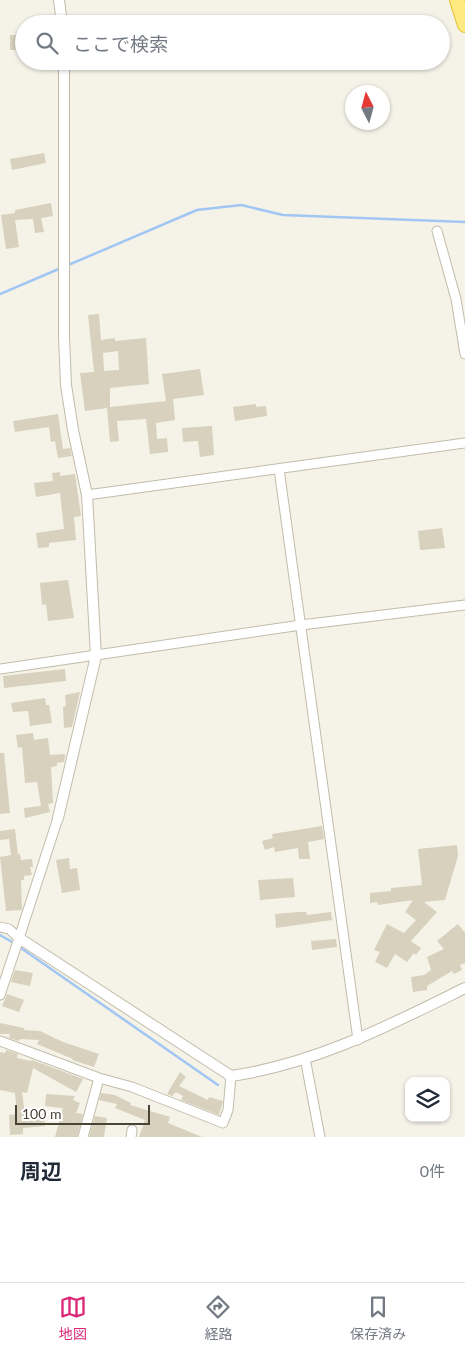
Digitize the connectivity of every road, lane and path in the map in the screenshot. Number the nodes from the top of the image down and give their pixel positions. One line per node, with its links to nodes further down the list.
1 (59, 0): 3 (street)
2 (457, 0): 4 (highway)
3 (61, 15)
4 (465, 25)
5 (64, 70): 10 (street)
6 (437, 231): 7 (street)
7 (465, 354)
8 (465, 443): 9 (street)
9 (279, 469): 10 (street); 12 (street)
10 (87, 495): 13 (street)
11 (465, 605): 12 (street)
12 (301, 625): 13 (street); 20 (street)
13 (96, 656): 14 (street); 15 (street)
14 (0, 670)
15 (58, 818): 17 (street)
16 (0, 927): 17 (street)
17 (19, 938): 19 (street); 23 (street)
18 (465, 988): 20 (street)
19 (1, 992)
20 (358, 1040): 22 (street)
21 (0, 1041): 24 (street)
22 (305, 1058): 23 (street); 26 (street)
23 (231, 1076): 24 (street)
24 (99, 1078): 25 (street)
25 (83, 1137)
26 (320, 1137)

